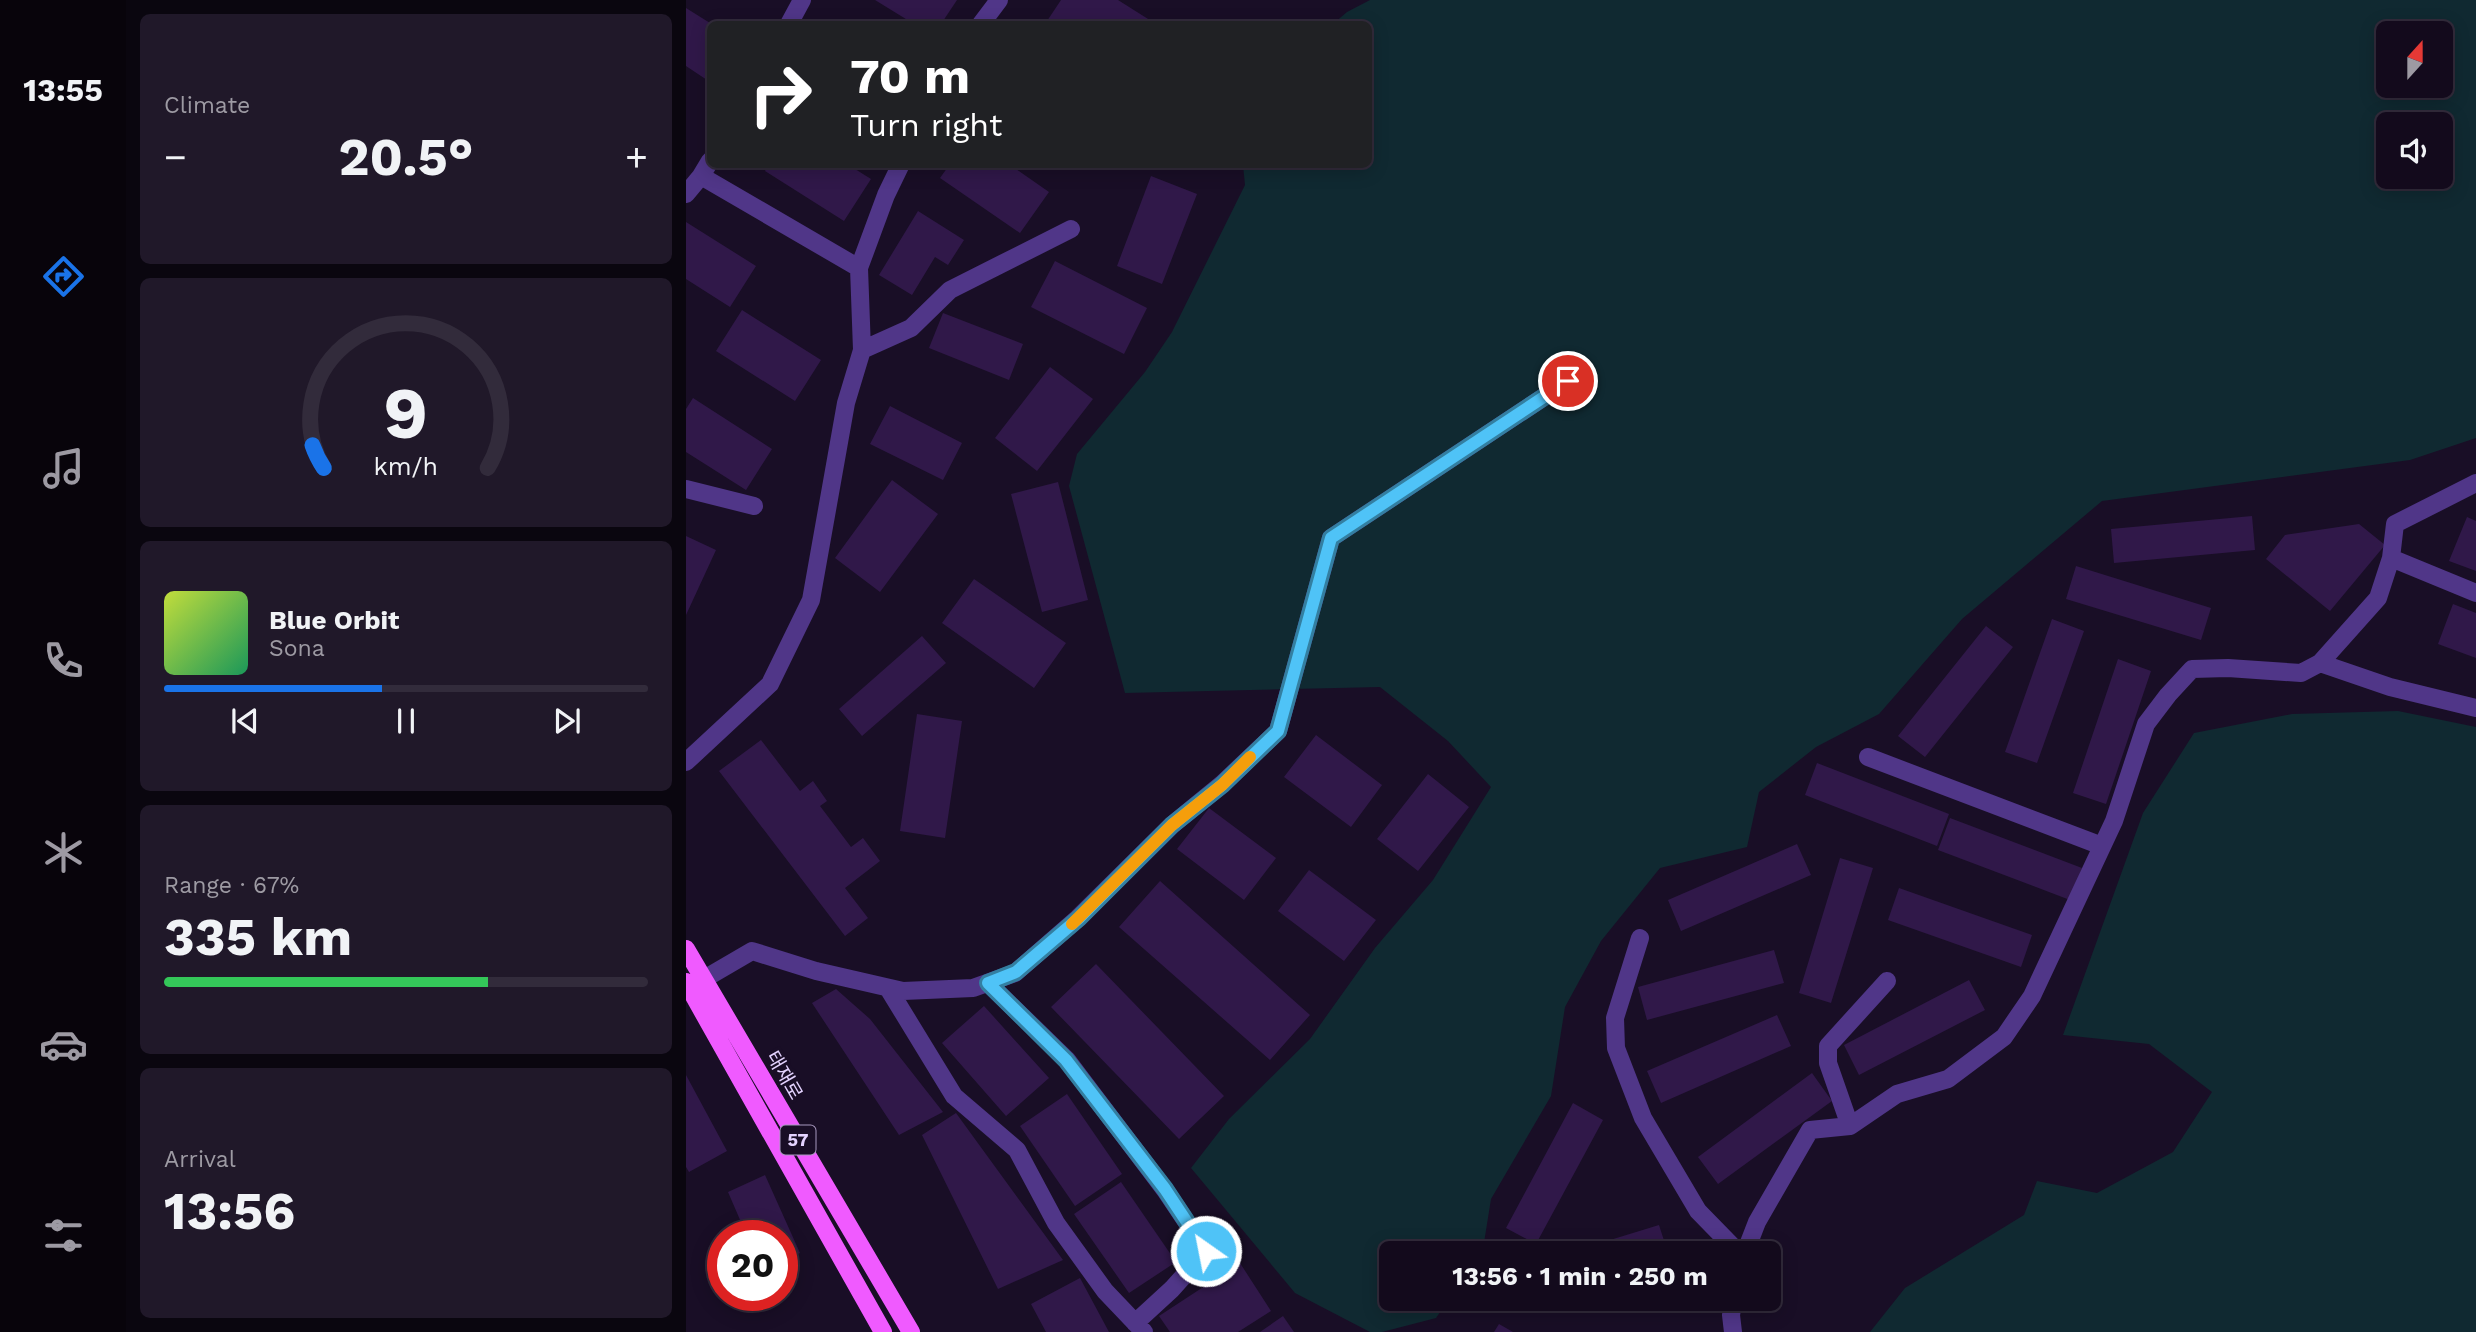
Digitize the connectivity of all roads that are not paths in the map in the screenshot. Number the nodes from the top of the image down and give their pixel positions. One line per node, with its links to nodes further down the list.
1 (802, 0): 3 (street)
2 (999, 0): 4 (street)
3 (791, 21)
4 (983, 21)
5 (899, 168): 9 (street)
6 (706, 169): 7 (street); 9 (street)
7 (686, 194)
8 (1071, 229): 10 (street)
9 (859, 268): 10 (street)
10 (862, 350): 20 (street)
11 (1568, 381): 26 (street)
12 (2476, 483): 15 (street)
13 (686, 489): 14 (street)
14 (754, 506)
15 (2391, 558): 16 (street); 17 (street)
16 (2476, 593)
17 (2320, 663): 18 (street); 21 (street)
18 (2476, 708)
19 (1868, 757): 21 (street)
20 (686, 762)
21 (2102, 846): 28 (street)
22 (1640, 938): 29 (street)
23 (686, 949): 24 (main road, 태재로 / 57)
24 (695, 981): 27 (street); 33 (main road, 태재로 / 57); 34 (main road, 태재로 / 57)
25 (1887, 981): 28 (street)
26 (988, 983): 27 (street); 32 (street)
27 (888, 988): 32 (street)
28 (1850, 1126): 30 (street)
29 (1727, 1241)
30 (1750, 1241)
31 (1732, 1311): 35 (street)
32 (1139, 1327)
33 (883, 1332)
34 (911, 1332)
35 (1733, 1332)

